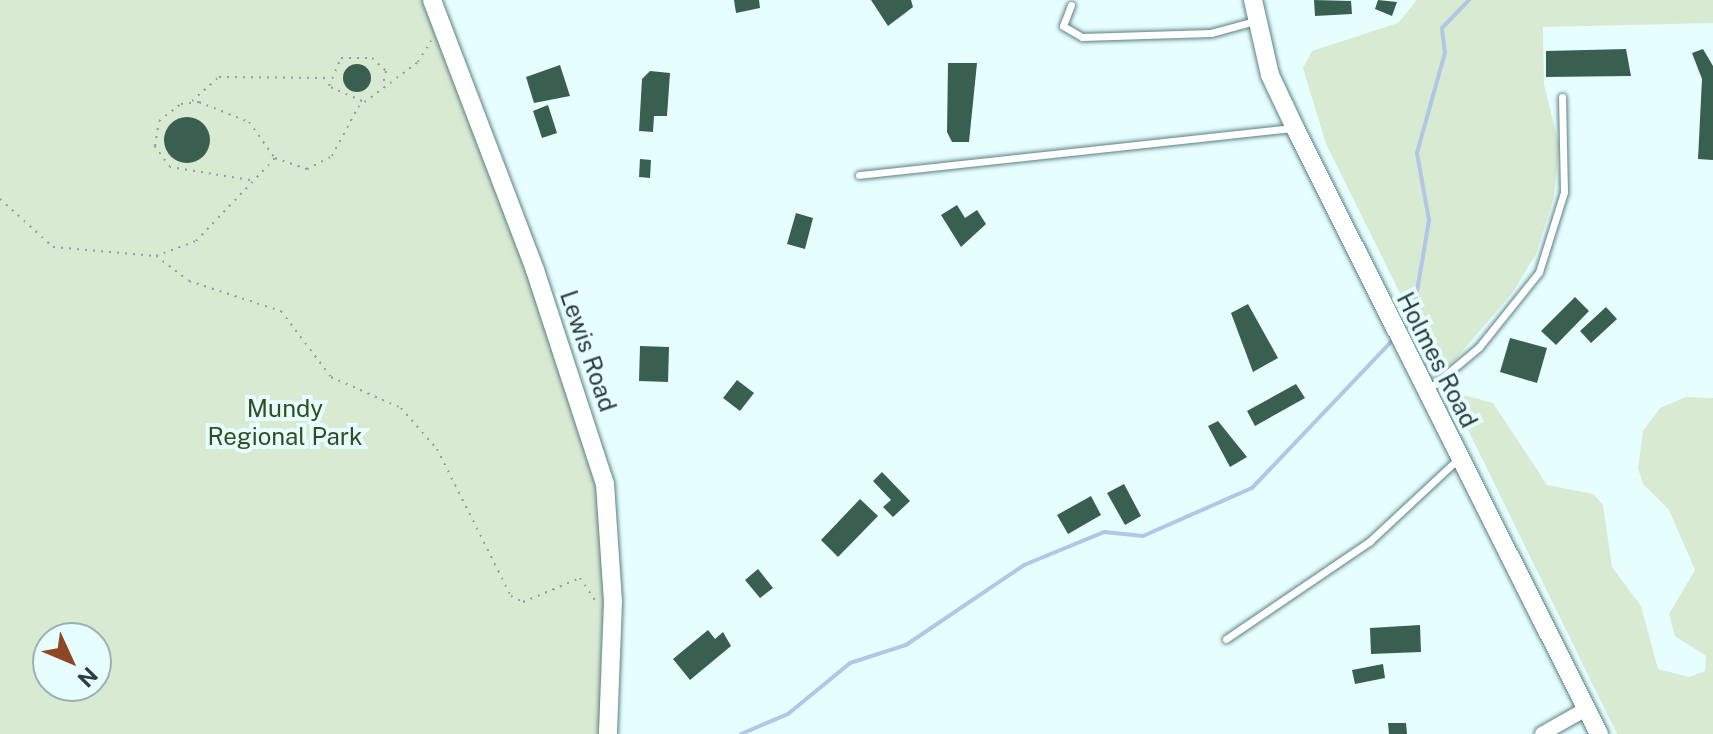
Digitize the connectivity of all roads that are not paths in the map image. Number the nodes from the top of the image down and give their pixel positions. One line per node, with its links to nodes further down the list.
1 (432, 0): 12 (street, Lewis Road)
2 (1253, 0): 4 (street, Holmes Road)
3 (1071, 5): 4 (lane)
4 (1255, 21): 6 (street, Holmes Road)
5 (1562, 97): 8 (lane)
6 (1295, 128): 7 (lane); 8 (street, Holmes Road)
7 (859, 175)
8 (1425, 390): 9 (street, Holmes Road)
9 (1459, 457): 10 (lane); 11 (street, Holmes Road)
10 (1226, 639)
11 (1586, 709): 13 (street); 14 (street, Holmes Road)
12 (608, 734)
13 (1542, 734)
14 (1599, 734)

